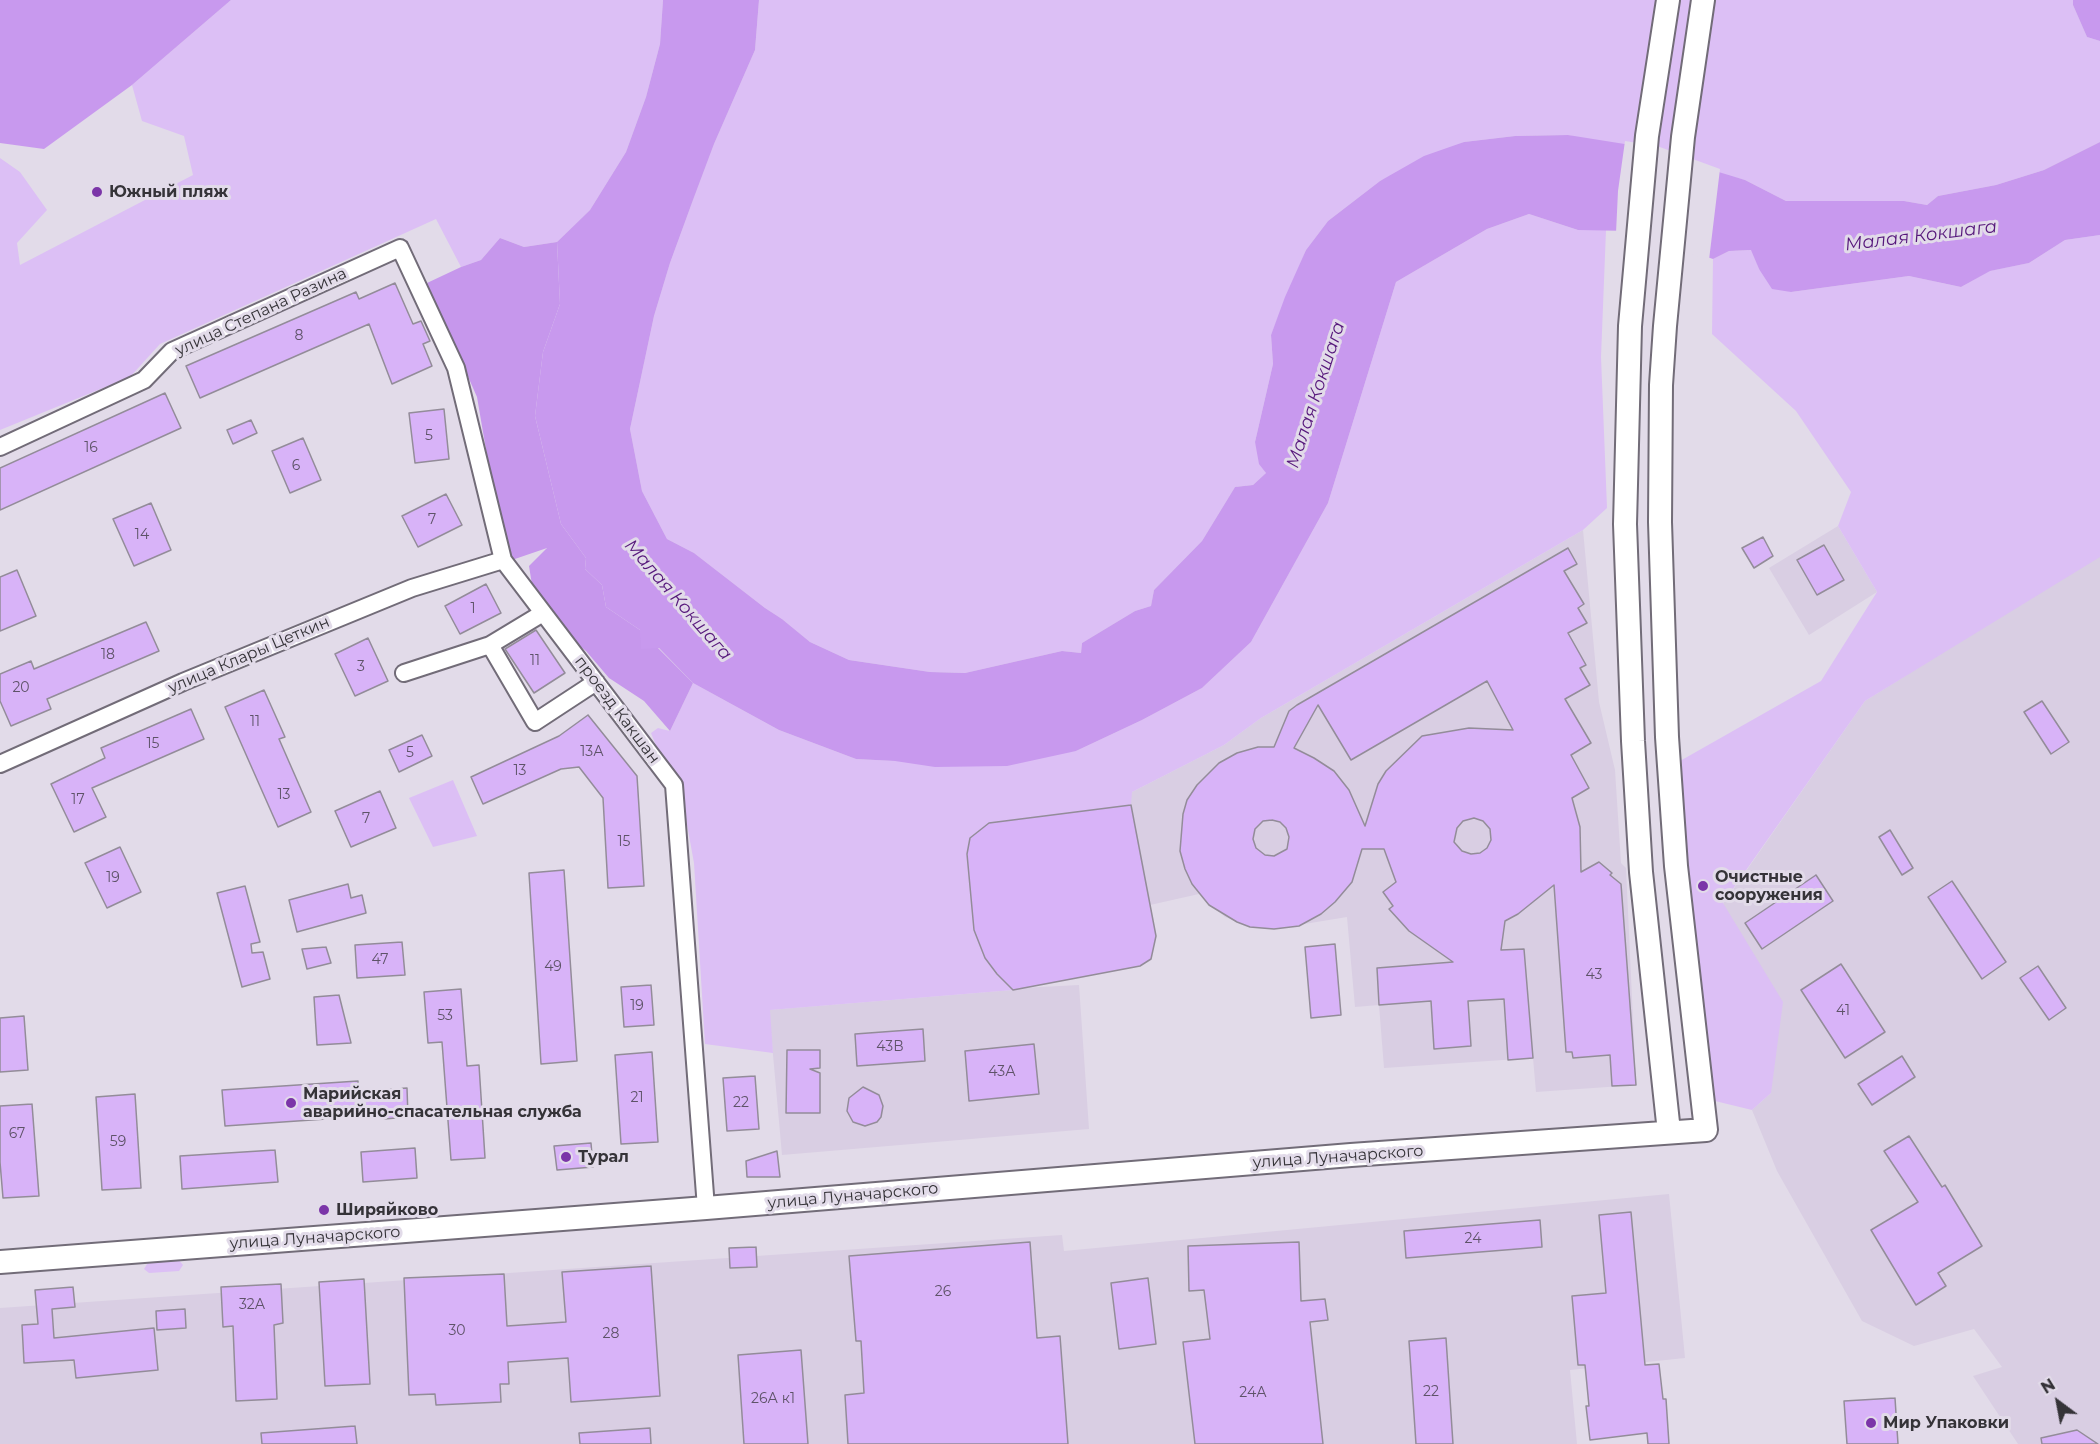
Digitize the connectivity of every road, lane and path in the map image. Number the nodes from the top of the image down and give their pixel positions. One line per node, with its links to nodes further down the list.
1 (1668, 0): 11 (main road)
2 (1702, 0): 11 (main road, улица Луначарского)
3 (400, 248): 4 (street, улица Степана Разина); 5 (street, проезд Какшан)
4 (0, 447)
5 (503, 560): 6 (street, проезд Какшан); 10 (street, улица Клары Цеткин)
6 (543, 613): 7 (street); 9 (street, проезд Какшан)
7 (490, 645): 8 (street); 9 (street)
8 (404, 674)
9 (596, 682): 12 (street, проезд Какшан)
10 (0, 764)
11 (1669, 1132): 12 (main road, улица Луначарского)
12 (706, 1208): 13 (main road, улица Луначарского)
13 (0, 1262)

